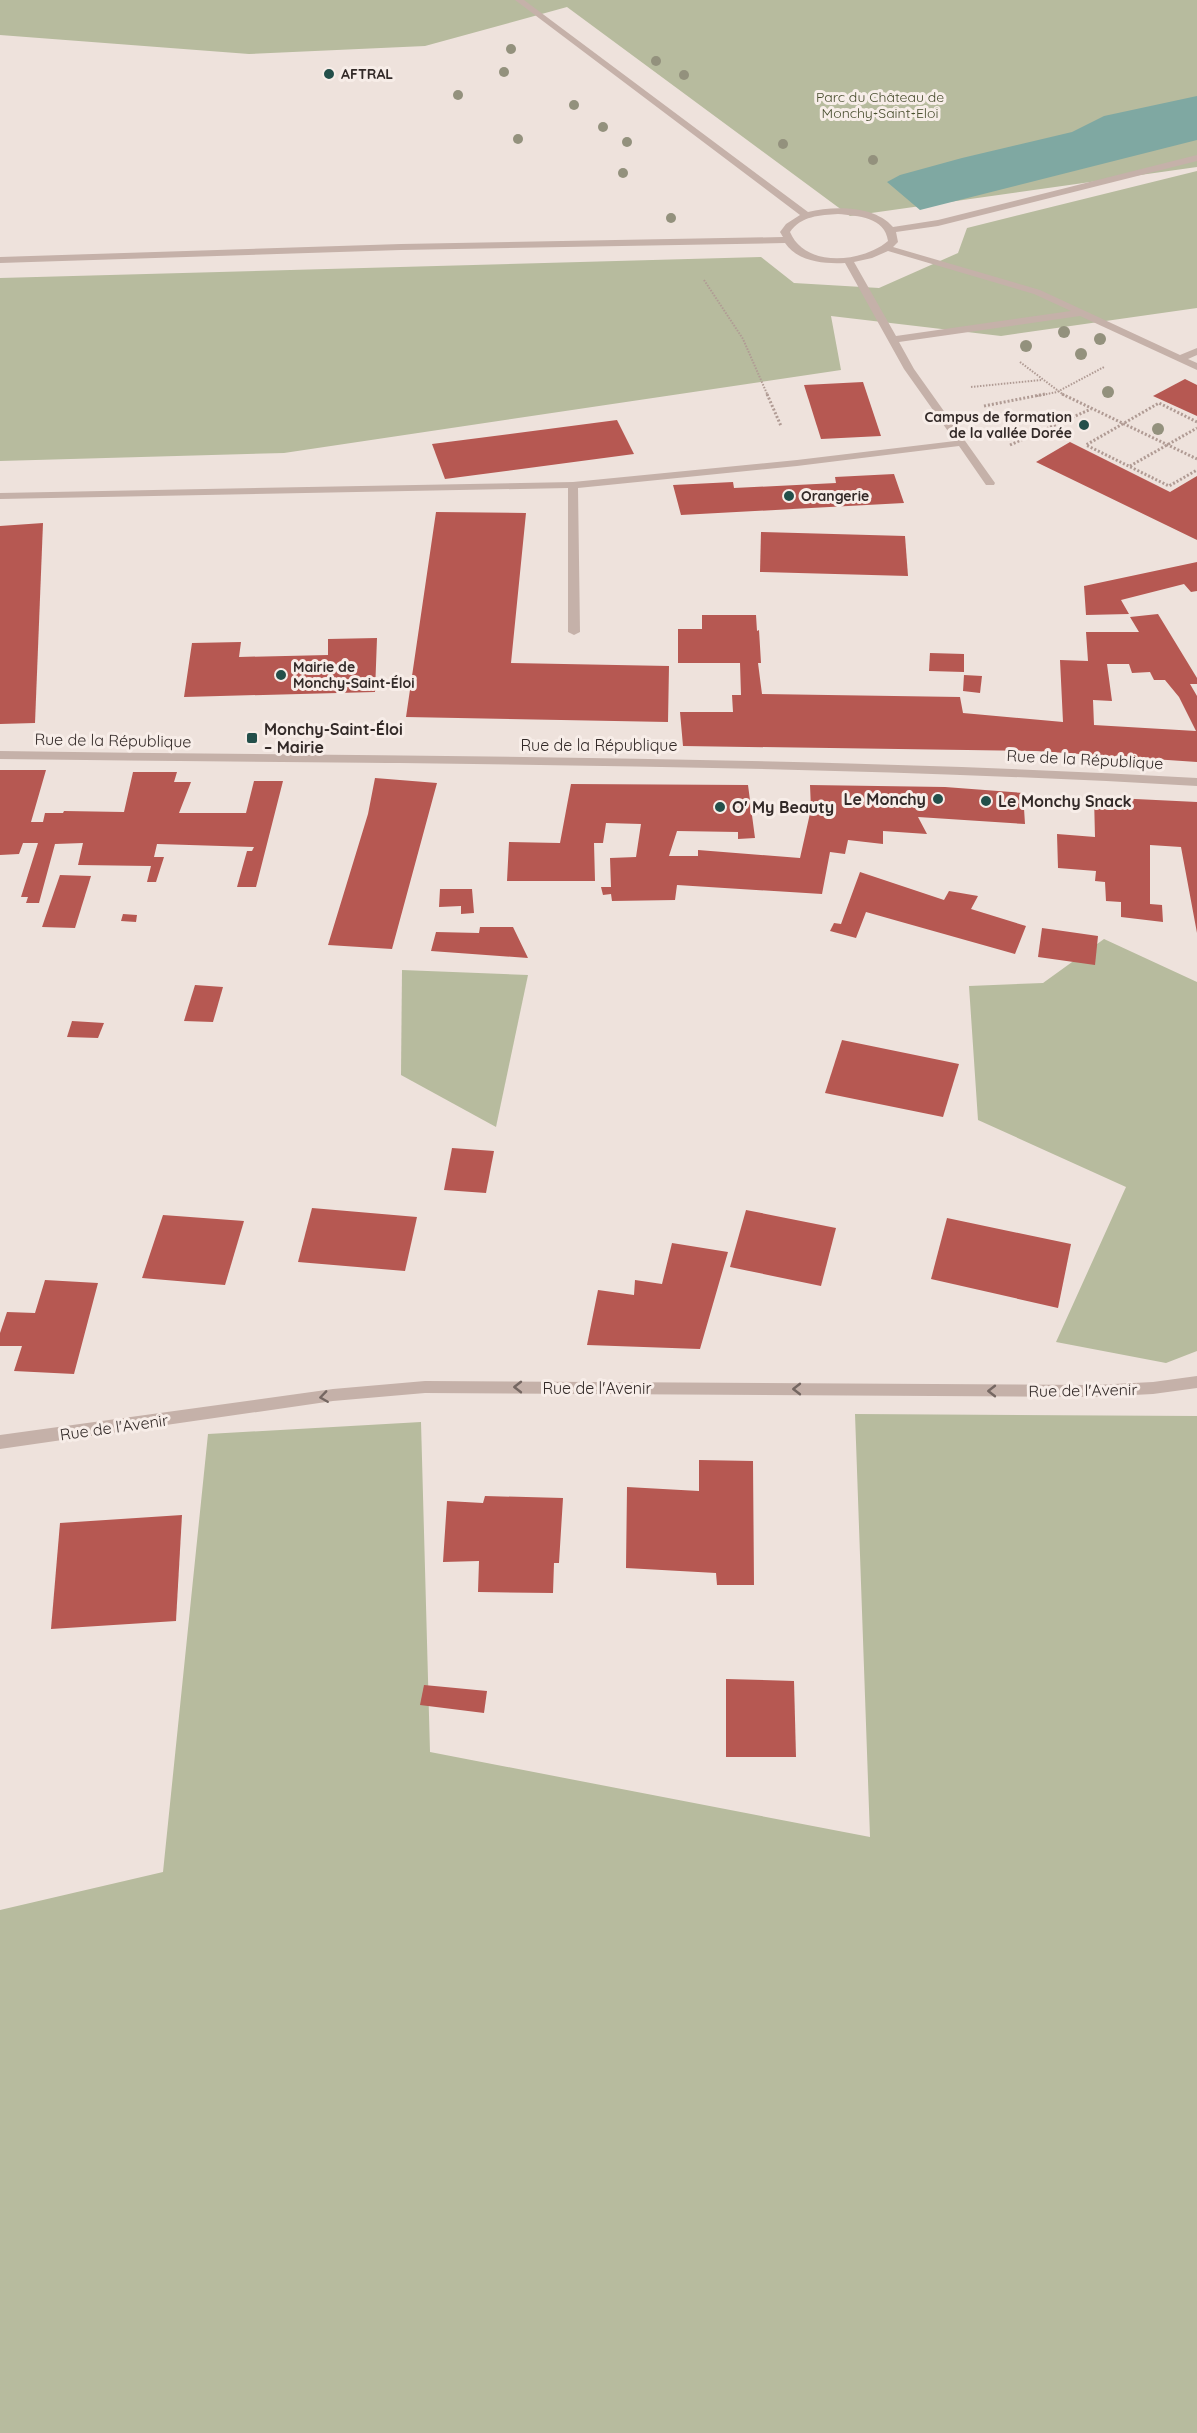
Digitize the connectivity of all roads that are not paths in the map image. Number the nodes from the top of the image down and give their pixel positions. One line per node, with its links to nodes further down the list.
1 (519, 0): 3 (street)
2 (1197, 158): 4 (street)
3 (806, 215): 4 (street); 5 (street)
4 (891, 230): 6 (street)
5 (786, 240): 7 (street); 8 (street)
6 (888, 248): 8 (street); 9 (street)
7 (0, 260)
8 (849, 261): 10 (street)
9 (1080, 313): 10 (street); 12 (street)
10 (892, 340): 14 (street)
11 (1197, 351): 12 (street)
12 (1180, 359): 13 (street)
13 (1197, 367)
14 (961, 443): 15 (street); 16 (street)
15 (990, 483)
16 (573, 485): 17 (street); 18 (street)
17 (0, 496)
18 (574, 632)
19 (0, 755): 20 (street, Rue de la République)
20 (1197, 782)
21 (1197, 1382): 22 (street, Rue de l'Avenir, one-way to 22)
22 (0, 1442)

